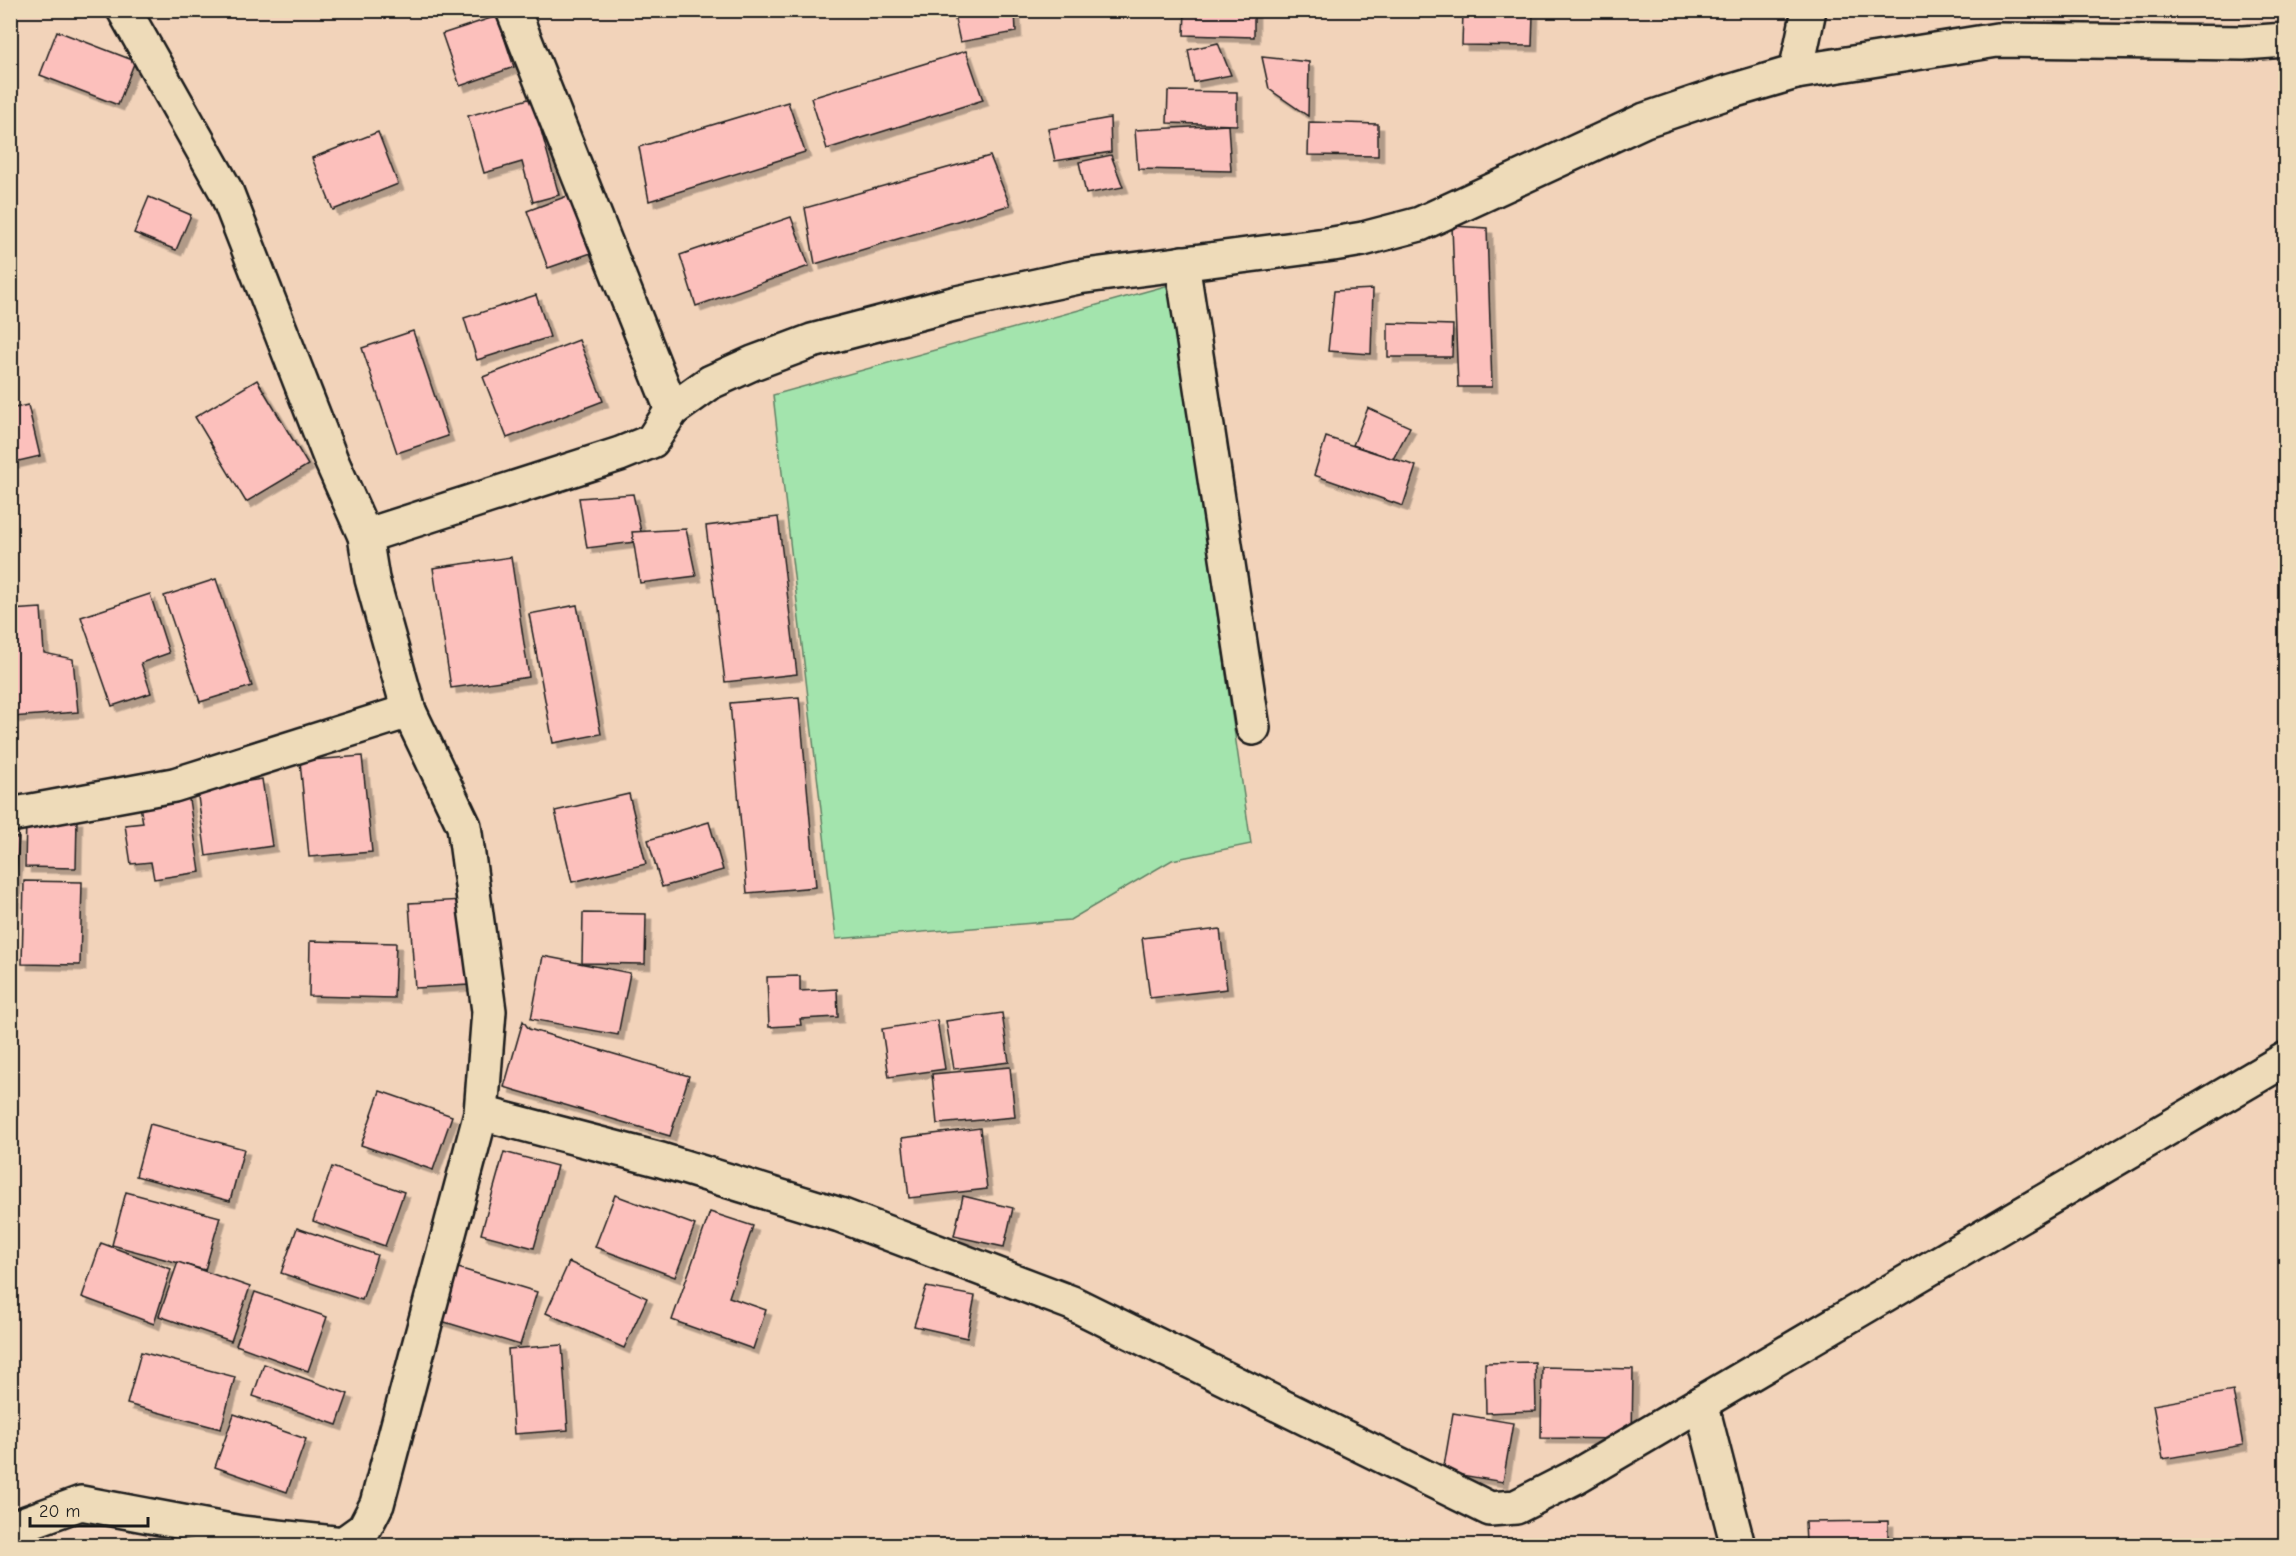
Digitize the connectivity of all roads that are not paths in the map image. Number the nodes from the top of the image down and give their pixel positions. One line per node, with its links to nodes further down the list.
1 (124, 10): 8 (street)
2 (513, 10): 7 (street)
3 (1809, 10): 5 (street)
4 (2286, 40): 5 (street)
5 (1796, 72): 6 (street)
6 (1182, 263): 7 (street); 10 (street)
7 (672, 410): 8 (street)
8 (365, 536): 9 (street)
9 (409, 711): 11 (street); 13 (street)
10 (1253, 728)
11 (10, 814)
12 (2286, 1059): 14 (street)
13 (481, 1113): 14 (street); 15 (street)
14 (1701, 1403): 16 (street)
15 (10, 1533)
16 (1738, 1545)

